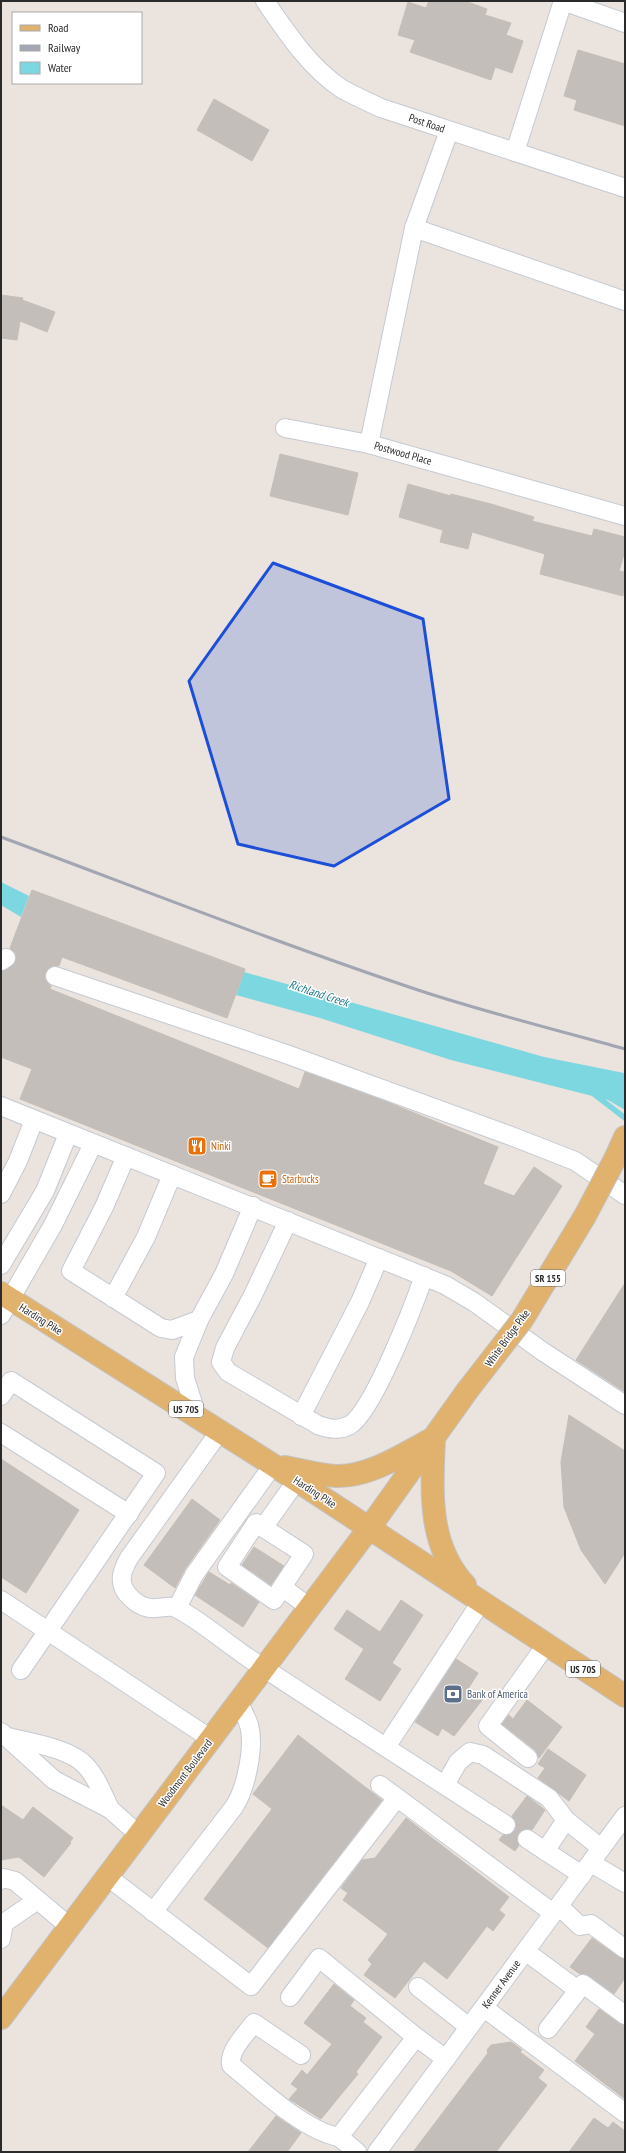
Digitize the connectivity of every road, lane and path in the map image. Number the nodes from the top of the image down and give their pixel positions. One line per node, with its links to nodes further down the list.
1 (265, 1): 4 (street, Post Road)
2 (563, 1): 3 (street); 5 (street)
3 (625, 23)
4 (449, 130): 5 (street, Post Road); 7 (street, Postwood Place)
5 (515, 152): 6 (street, Post Road)
6 (625, 188)
7 (414, 228): 8 (street); 10 (street, Postwood Place)
8 (625, 301)
9 (285, 428): 10 (street)
10 (369, 444): 11 (street, Postwood Place)
11 (625, 516)
12 (55, 976): 21 (street)
13 (1, 1106): 14 (street)
14 (34, 1120): 15 (street); 20 (street)
15 (68, 1134): 17 (street); 25 (street)
16 (625, 1137): 36 (main road, White Bridge Pike / SR 155, bridge)
17 (93, 1144): 18 (street); 28 (street)
18 (126, 1156): 19 (street); 27 (street)
19 (172, 1175): 22 (street); 27 (street)
20 (1, 1194)
21 (625, 1195)
22 (252, 1206): 23 (street); 29 (street)
23 (288, 1221): 24 (street); 33 (street)
24 (379, 1258): 26 (street); 33 (street)
25 (1, 1265)
26 (424, 1276): 31 (street); 33 (street)
27 (113, 1298): 29 (street)
28 (4, 1303): 32 (main road, Harding Pike / US 70S)
29 (199, 1320): 32 (street)
30 (1, 1396): 39 (street)
31 (625, 1405)
32 (197, 1416): 34 (main road, Harding Pike / US 70S)
33 (301, 1416)
34 (220, 1431): 37 (main road, Harding Pike / US 70S); 46 (street)
35 (1, 1433): 39 (street)
36 (434, 1438): 37 (main road); 40 (main road, White Bridge Pike / SR 155); 44 (main road)
37 (273, 1464): 38 (main road, Harding Pike / US 70S); 46 (street)
38 (297, 1480): 40 (main road, Harding Pike / US 70S); 41 (street)
39 (129, 1514): 47 (street)
40 (370, 1527): 44 (main road, Harding Pike / US 70S); 45 (main road, Woodmont Boulevard)
41 (264, 1528): 42 (street); 42 (street)
42 (282, 1587): 45 (street)
43 (1, 1600): 47 (street)
44 (481, 1602): 48 (main road, Harding Pike / US 70S); 55 (street)
45 (309, 1607): 49 (main road, Woodmont Boulevard)
46 (177, 1608): 49 (street)
47 (48, 1632): 50 (street); 54 (street)
48 (546, 1645): 51 (main road, Harding Pike / US 70S); 56 (street)
49 (264, 1667): 52 (main road, Woodmont Boulevard); 55 (street)
50 (21, 1670)
51 (625, 1696)
52 (238, 1702): 54 (main road, Woodmont Boulevard); 74 (street)
53 (5, 1734): 60 (street); 60 (street)
54 (211, 1738): 64 (main road, Woodmont Boulevard)
55 (386, 1747): 58 (street)
56 (528, 1758)
57 (380, 1785): 59 (street)
58 (445, 1785): 62 (street); 63 (street)
59 (397, 1798): 73 (street); 74 (street)
60 (110, 1809): 64 (street)
61 (625, 1816): 66 (street, Kenner Avenue)
62 (566, 1820): 66 (street); 67 (street)
63 (506, 1825)
64 (139, 1835): 69 (main road, Woodmont Boulevard)
65 (527, 1839): 67 (street)
66 (601, 1848): 68 (street, Kenner Avenue)
67 (546, 1851): 68 (street)
68 (586, 1869): 71 (street); 73 (street, Kenner Avenue)
69 (108, 1877): 74 (street); 75 (main road, Woodmont Boulevard)
70 (1, 1880): 72 (street)
71 (625, 1883)
72 (36, 1901): 75 (street); 76 (street)
73 (556, 1910): 77 (street); 78 (street, Kenner Avenue)
74 (154, 1912)
75 (70, 1927): 84 (main road, Woodmont Boulevard)
76 (1, 1939)
77 (625, 1949)
78 (525, 1951): 80 (street); 82 (street, Kenner Avenue)
79 (418, 1987): 85 (street)
80 (578, 1990): 83 (street); 86 (street)
81 (290, 1996): 87 (street)
82 (484, 2008): 85 (street, Kenner Avenue); 90 (street)
83 (625, 2015)
84 (1, 2018)
85 (469, 2027): 89 (street, Kenner Avenue)
86 (548, 2029)
87 (416, 2037): 89 (street); 91 (street)
88 (301, 2055): 91 (street)
89 (446, 2059): 93 (street, Kenner Avenue)
90 (625, 2113)
91 (339, 2137): 92 (street)
92 (357, 2152)
93 (377, 2152)

